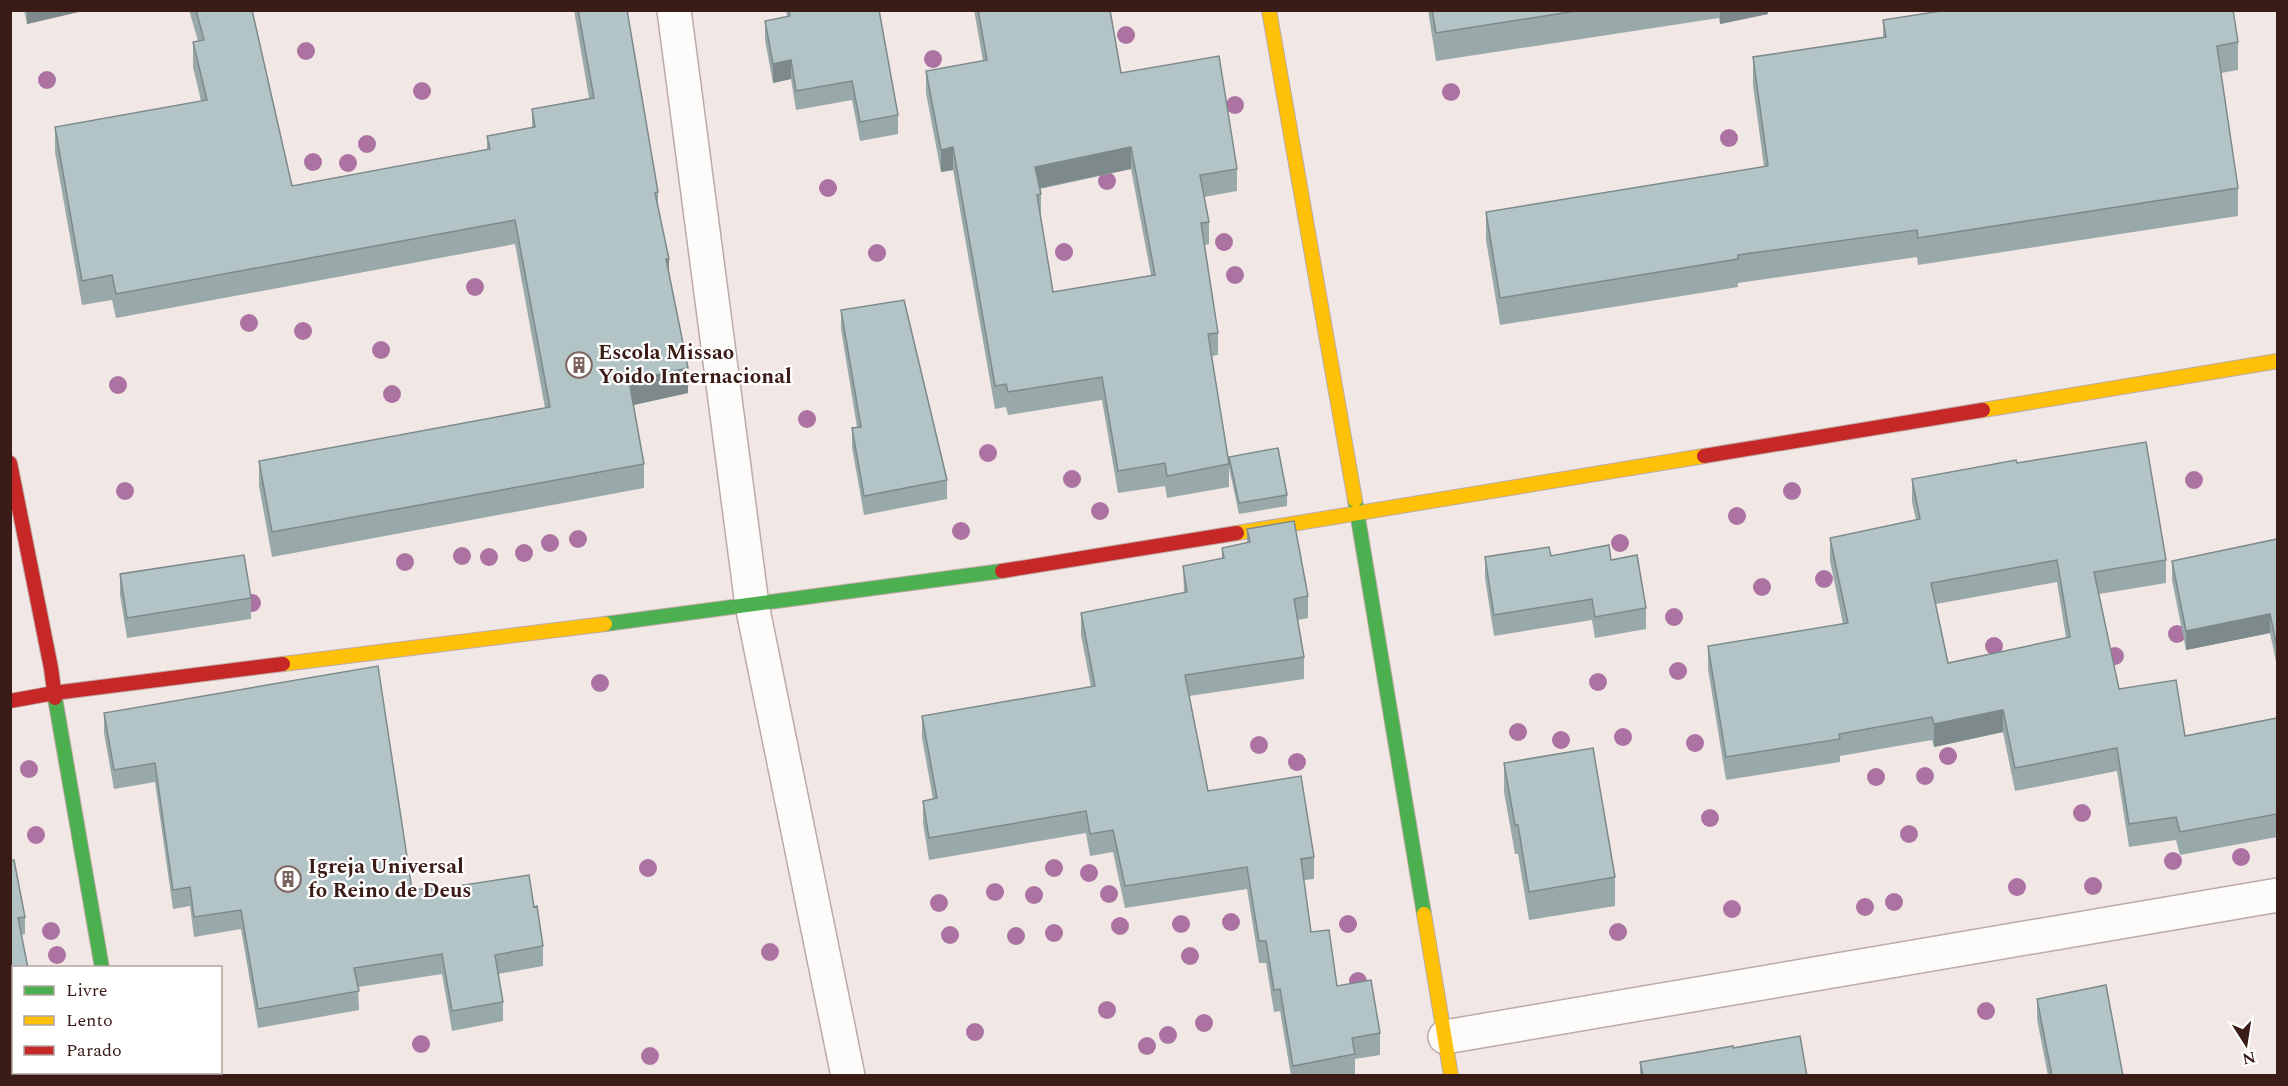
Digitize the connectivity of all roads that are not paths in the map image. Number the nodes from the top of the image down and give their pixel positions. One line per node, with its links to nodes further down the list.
1 (674, 10): 6 (street)
2 (1269, 10): 5 (street)
3 (2277, 361): 5 (street)
4 (10, 463): 7 (street)
5 (1357, 514): 6 (street); 11 (street)
6 (752, 605): 7 (street); 12 (street)
7 (54, 693): 8 (street); 10 (street)
8 (10, 701)
9 (2277, 895): 11 (street)
10 (102, 966)
11 (1444, 1037): 13 (street)
12 (848, 1076)
13 (1451, 1076)

